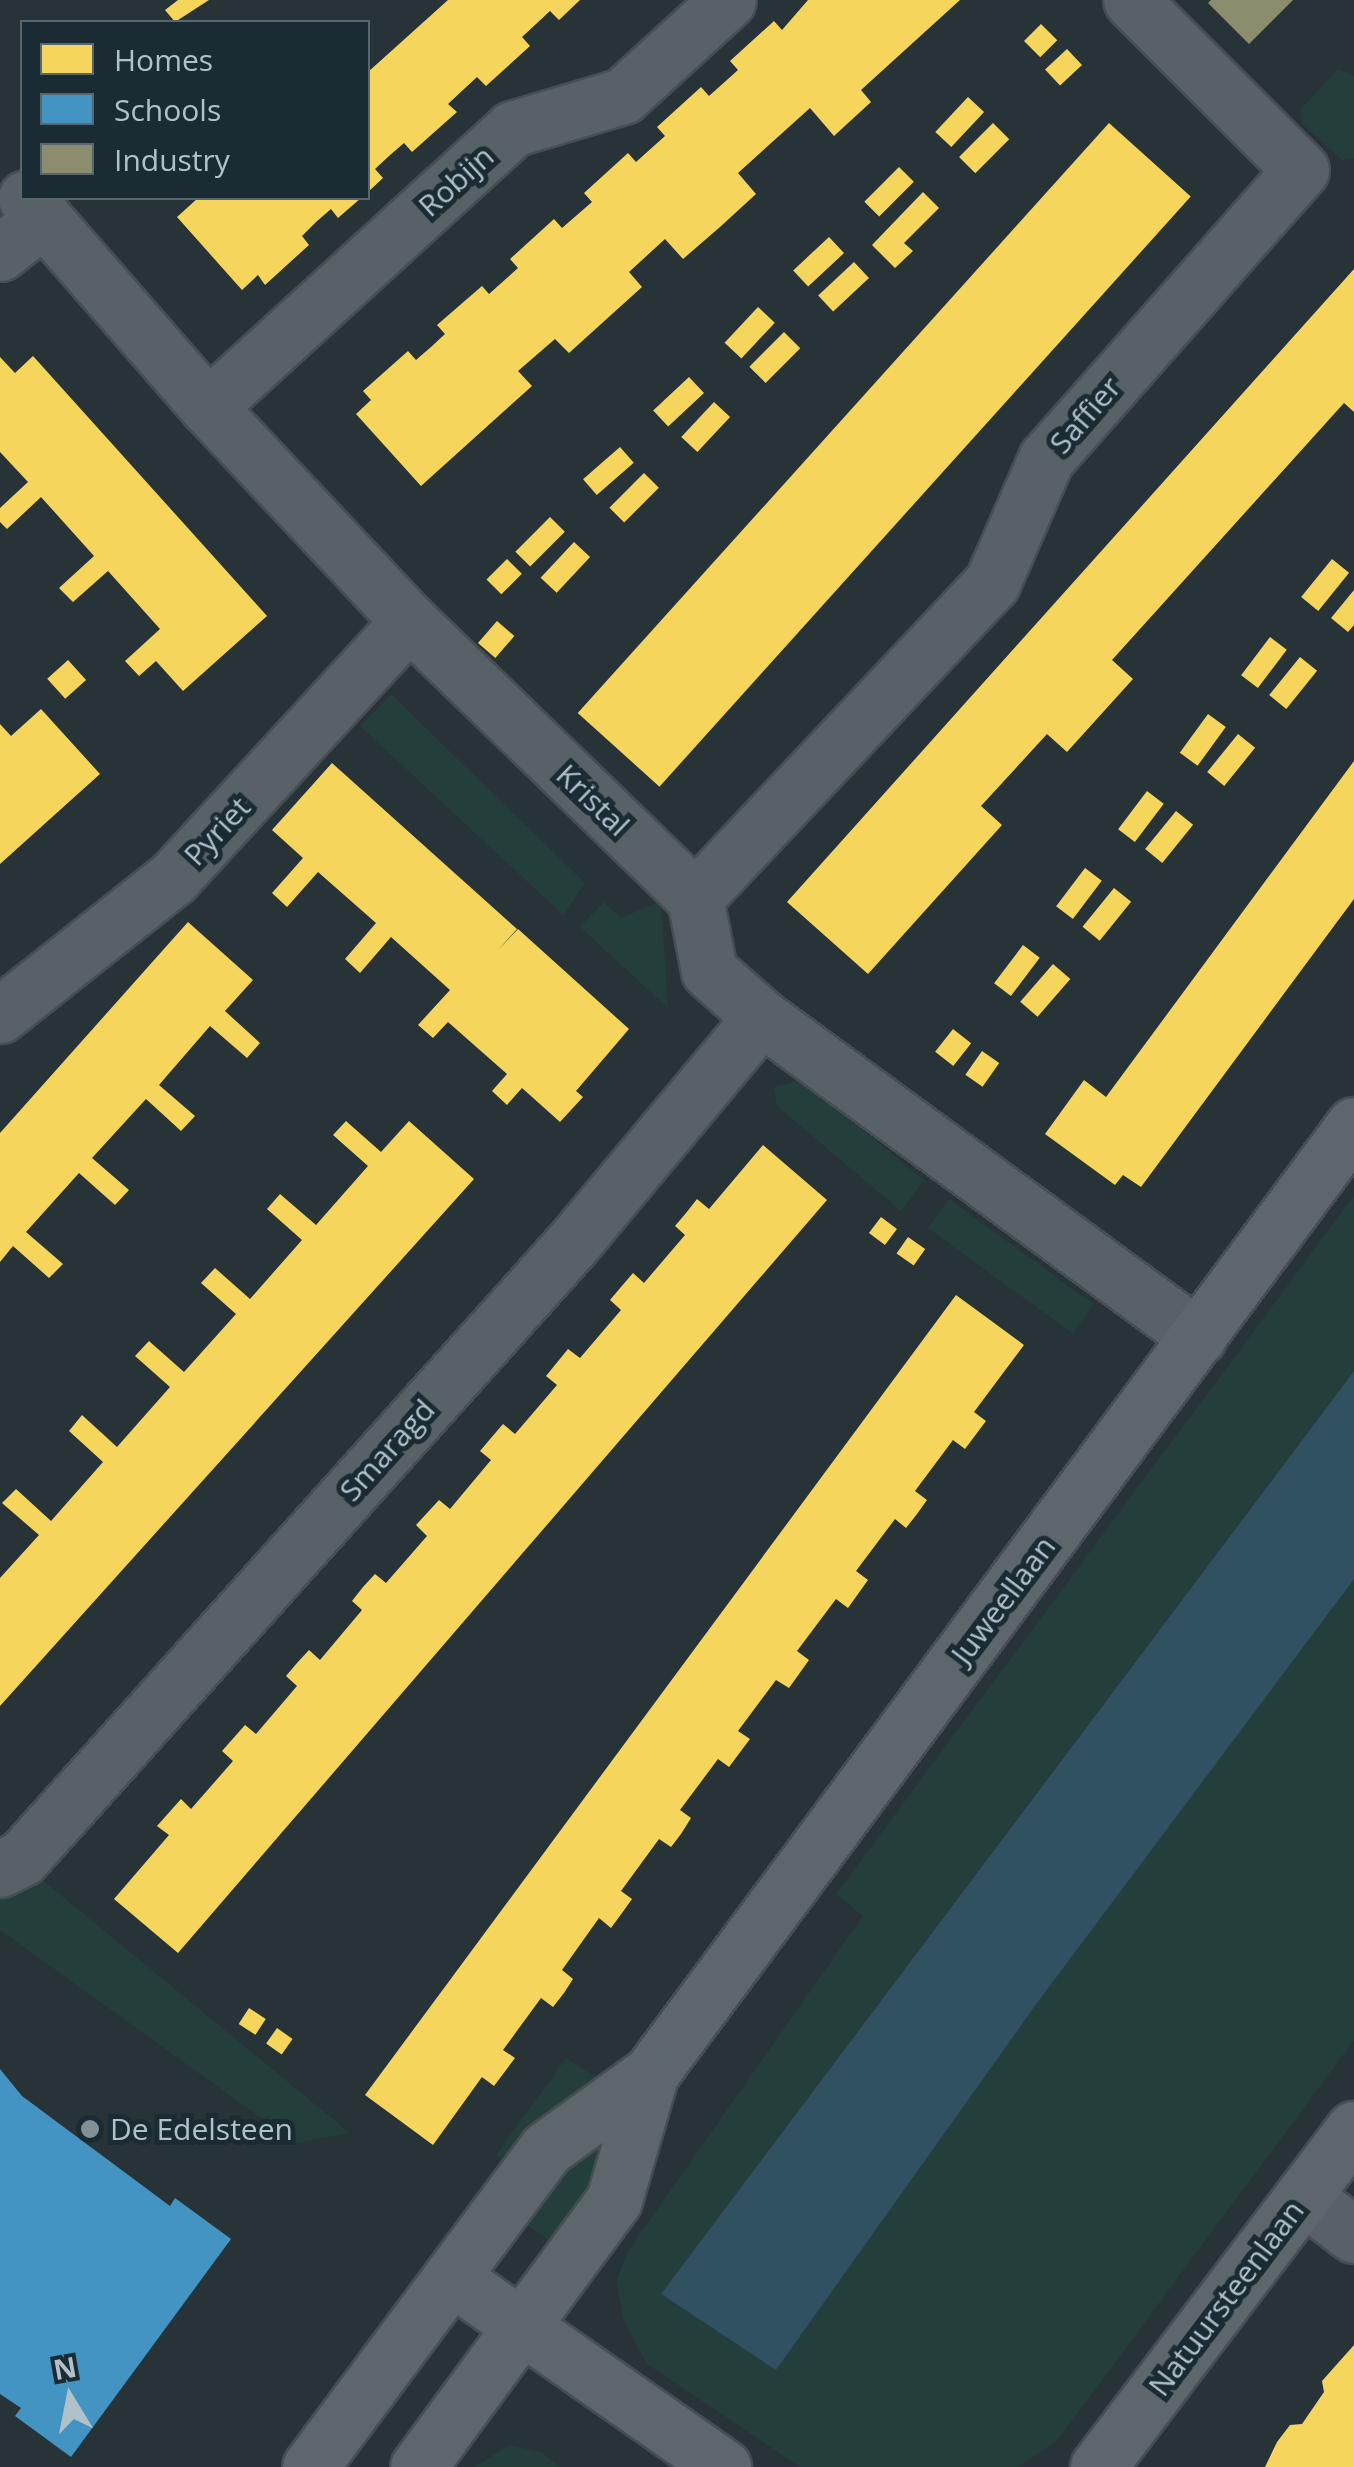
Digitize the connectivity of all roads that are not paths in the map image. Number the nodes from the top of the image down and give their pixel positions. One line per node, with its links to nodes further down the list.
1 (728, 0): 7 (street, Robijn)
2 (1131, 0): 9 (street, Saffier)
3 (0, 166): 4 (street, Kristal)
4 (20, 190)
5 (31, 203): 6 (street); 7 (street, Kristal)
6 (0, 253)
7 (208, 407): 8 (street, Kristal)
8 (409, 622): 9 (street, Kristal); 10 (street, Pyriet)
9 (695, 898): 11 (street)
10 (0, 1016)
11 (761, 1017): 13 (street); 14 (street, Smaragd)
12 (1354, 1125): 13 (street, Juweellaan)
13 (1198, 1337): 15 (street, Juweellaan)
14 (0, 1869)
15 (651, 2073): 19 (street, Juweellaan); 20 (street, Juweellaan)
16 (1354, 2128): 17 (street, Natuursteenlaan)
17 (1304, 2196): 18 (street); 24 (street, Natuursteenlaan)
18 (1354, 2235)
19 (451, 2277): 20 (street); 21 (street, Juweellaan)
20 (520, 2322): 22 (street, Juweellaan); 23 (street)
21 (310, 2467)
22 (418, 2467)
23 (723, 2467)
24 (1098, 2467)

